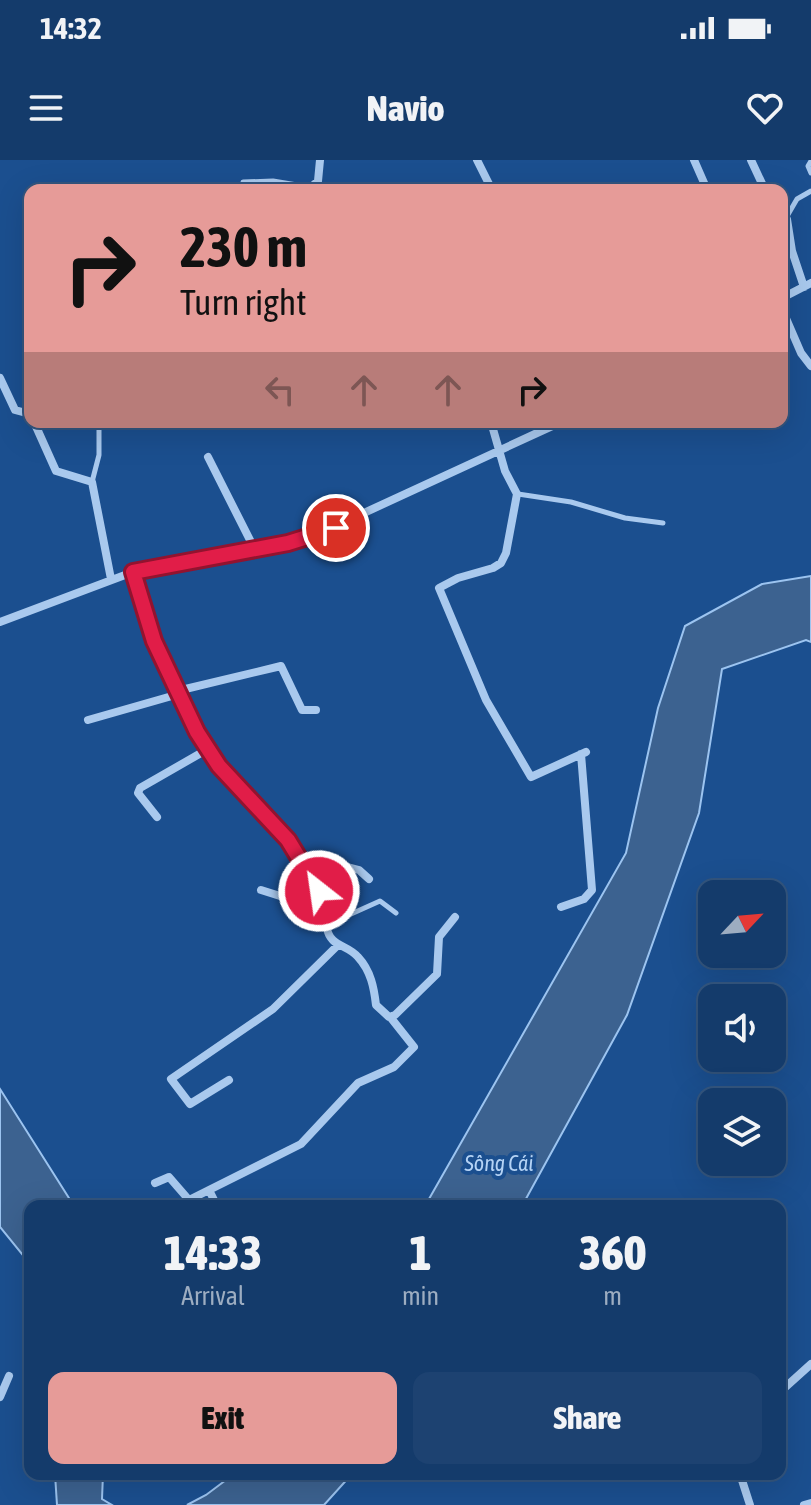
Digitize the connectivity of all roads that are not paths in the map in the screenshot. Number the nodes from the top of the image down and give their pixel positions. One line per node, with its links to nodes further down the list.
1 (320, 160): 9 (street)
2 (477, 160): 10 (street)
3 (694, 160): 11 (street)
4 (751, 160): 12 (street)
5 (811, 161): 6 (lane)
6 (811, 173)
7 (243, 182): 8 (lane)
8 (286, 184)
9 (315, 184)
10 (489, 184)
11 (705, 184)
12 (762, 184)
13 (811, 191): 14 (lane)
14 (788, 211)
15 (788, 234): 16 (street)
16 (807, 285): 17 (street)
17 (788, 295)
18 (788, 323): 19 (street)
19 (811, 366)
20 (0, 378): 21 (street)
21 (24, 411)
22 (37, 428): 28 (street)
23 (99, 428): 28 (lane)
24 (493, 428): 26 (street)
25 (548, 428): 26 (street)
26 (499, 451): 29 (street); 31 (street)
27 (208, 457): 31 (street)
28 (92, 482): 33 (street)
29 (517, 494): 30 (lane); 43 (street)
30 (663, 523)
31 (255, 550): 32 (street)
32 (133, 572): 33 (street); 35 (street)
33 (111, 579): 34 (street)
34 (0, 622)
35 (178, 692): 36 (street); 37 (street); 38 (street)
36 (316, 710)
37 (88, 720)
38 (208, 749): 39 (street); 41 (street)
39 (157, 817)
40 (369, 879): 41 (street)
41 (313, 881): 42 (street); 45 (street)
42 (261, 890)
43 (561, 907)
44 (396, 913): 45 (lane)
45 (341, 914): 47 (street)
46 (455, 917): 48 (street)
47 (337, 946): 48 (street); 49 (street)
48 (391, 1018): 51 (street)
49 (229, 1080)
50 (155, 1183): 52 (street)
51 (209, 1190): 52 (street); 53 (street)
52 (189, 1200)
53 (214, 1200)
54 (811, 1364): 56 (street)
55 (9, 1376): 57 (street)
56 (786, 1387)
57 (0, 1397)
58 (742, 1480): 60 (street)
59 (811, 1503): 61 (street)
60 (750, 1505)
61 (804, 1505)

